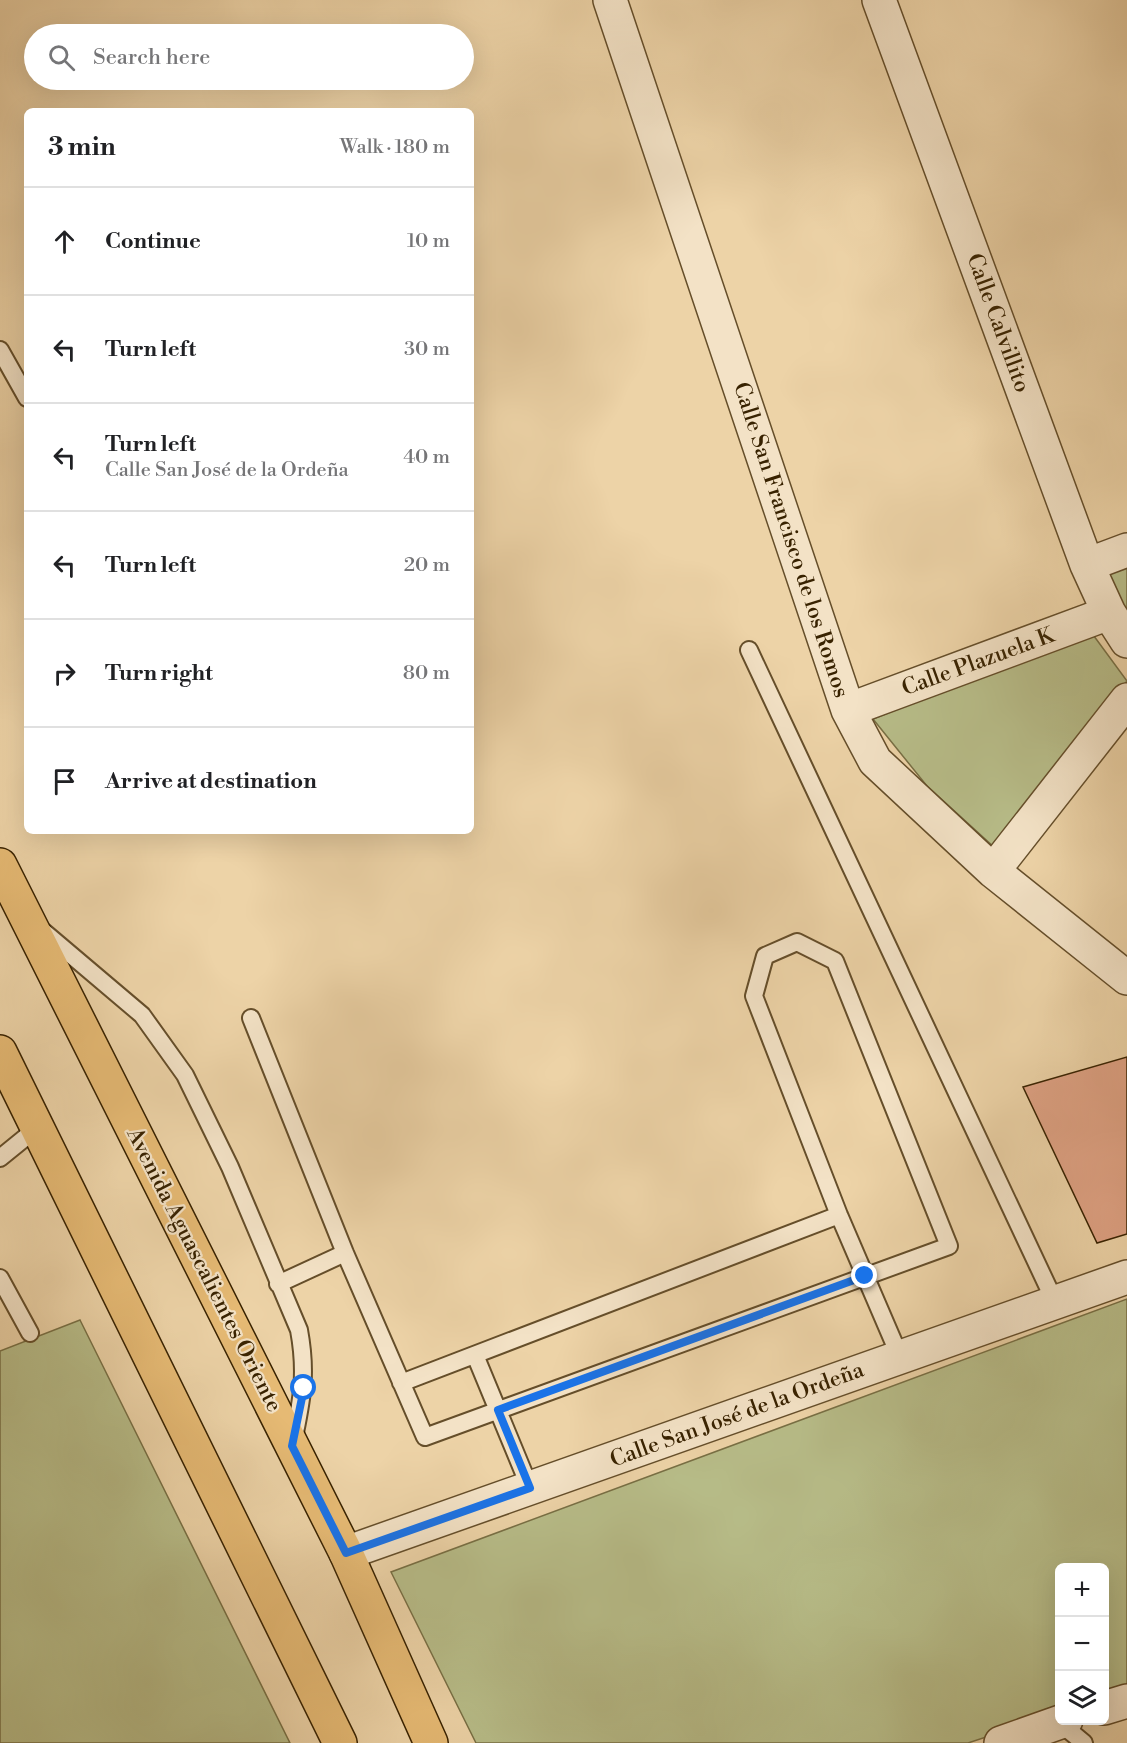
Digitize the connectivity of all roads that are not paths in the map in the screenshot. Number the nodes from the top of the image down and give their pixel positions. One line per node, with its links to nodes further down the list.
1 (610, 0): 11 (street, Calle San Francisco de los Romos)
2 (879, 0): 6 (street, Calle Calvillito)
3 (0, 350): 4 (lane)
4 (24, 393)
5 (1127, 550): 6 (street)
6 (1087, 565): 7 (street, Calle Calvillito)
7 (1109, 613): 8 (street, Calle Calvillito); 11 (street, Calle Plazuela K)
8 (1127, 641)
9 (749, 650): 26 (lane)
10 (1127, 700): 13 (street)
11 (848, 711): 13 (street, Calle San Francisco de los Romos)
12 (0, 865): 14 (main road, Avenida Aguascalientes Oriente)
13 (993, 871): 15 (street, Calle San Francisco de los Romos)
14 (26, 916): 25 (lane); 32 (main road, Avenida Aguascalientes Oriente)
15 (1127, 978)
16 (251, 1017): 21 (lane)
17 (0, 1052): 18 (main road)
18 (37, 1128): 19 (lane); 39 (main road)
19 (0, 1158)
20 (839, 1215): 22 (lane); 22 (lane); 28 (lane)
21 (345, 1253): 25 (lane); 30 (lane)
22 (865, 1276): 29 (lane); 31 (lane)
23 (1127, 1277): 26 (street, Calle San José de la Ordeña)
24 (0, 1278): 27 (lane)
25 (278, 1284): 32 (lane)
26 (1055, 1302): 29 (street, Calle San José de la Ordeña)
27 (30, 1333)
28 (475, 1355): 30 (lane); 31 (lane)
29 (900, 1357): 33 (street, Calle San José de la Ordeña)
30 (402, 1383): 31 (lane)
31 (498, 1410): 33 (lane)
32 (292, 1446): 34 (main road, Avenida Aguascalientes Oriente)
33 (530, 1488): 34 (street, Calle San José de la Ordeña)
34 (346, 1553): 40 (main road, Avenida Aguascalientes Oriente)
35 (1127, 1701): 36 (street)
36 (1109, 1706)
37 (1055, 1725): 41 (street)
38 (1066, 1725): 42 (lane)
39 (340, 1743)
40 (432, 1743)
41 (1001, 1743)
42 (1084, 1743)

